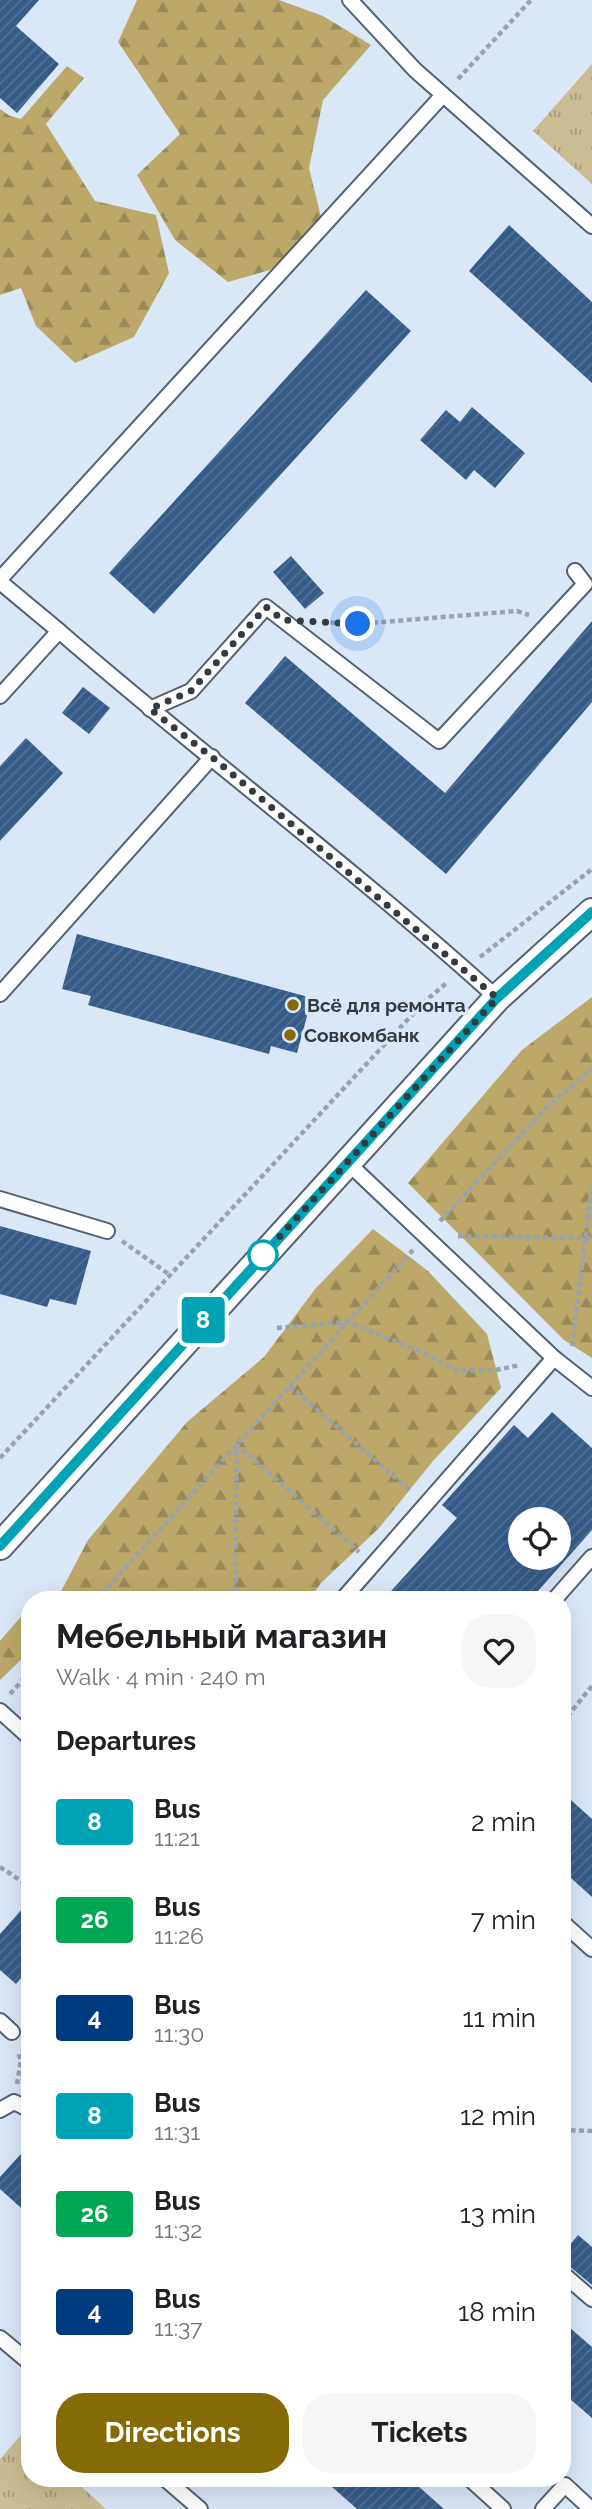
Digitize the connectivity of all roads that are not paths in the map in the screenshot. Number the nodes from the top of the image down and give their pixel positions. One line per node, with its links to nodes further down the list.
1 (350, 0): 2 (lane)
2 (443, 95): 3 (lane); 5 (lane)
3 (592, 226)
4 (575, 571): 6 (lane)
5 (0, 580): 7 (lane)
6 (589, 581): 9 (lane)
7 (59, 631): 8 (lane); 9 (lane)
8 (0, 696)
9 (150, 709): 10 (lane)
10 (212, 757): 12 (lane); 13 (lane)
11 (592, 912): 13 (street)
12 (0, 994)
13 (497, 998): 14 (street)
14 (347, 1162): 17 (lane); 19 (street)
15 (0, 1199): 16 (lane)
16 (107, 1231)
17 (554, 1358): 18 (lane); 21 (lane)
18 (590, 1383)
19 (0, 1546)
20 (592, 1557): 22 (lane)
21 (350, 1591)
22 (562, 1591)
23 (0, 1711): 24 (lane)
24 (21, 1730)
25 (571, 1930): 26 (lane)
26 (592, 1950)
27 (0, 2021): 28 (lane)
28 (12, 2032)
29 (21, 2106): 30 (lane)
30 (0, 2110)
31 (571, 2281): 32 (lane)
32 (592, 2299)
33 (0, 2337): 34 (lane)
34 (21, 2355)
35 (174, 2487): 39 (lane)
36 (479, 2487): 40 (lane)
37 (563, 2487): 41 (lane)
38 (567, 2487): 42 (lane)
39 (200, 2509)
40 (503, 2509)
41 (543, 2509)
42 (591, 2509)

